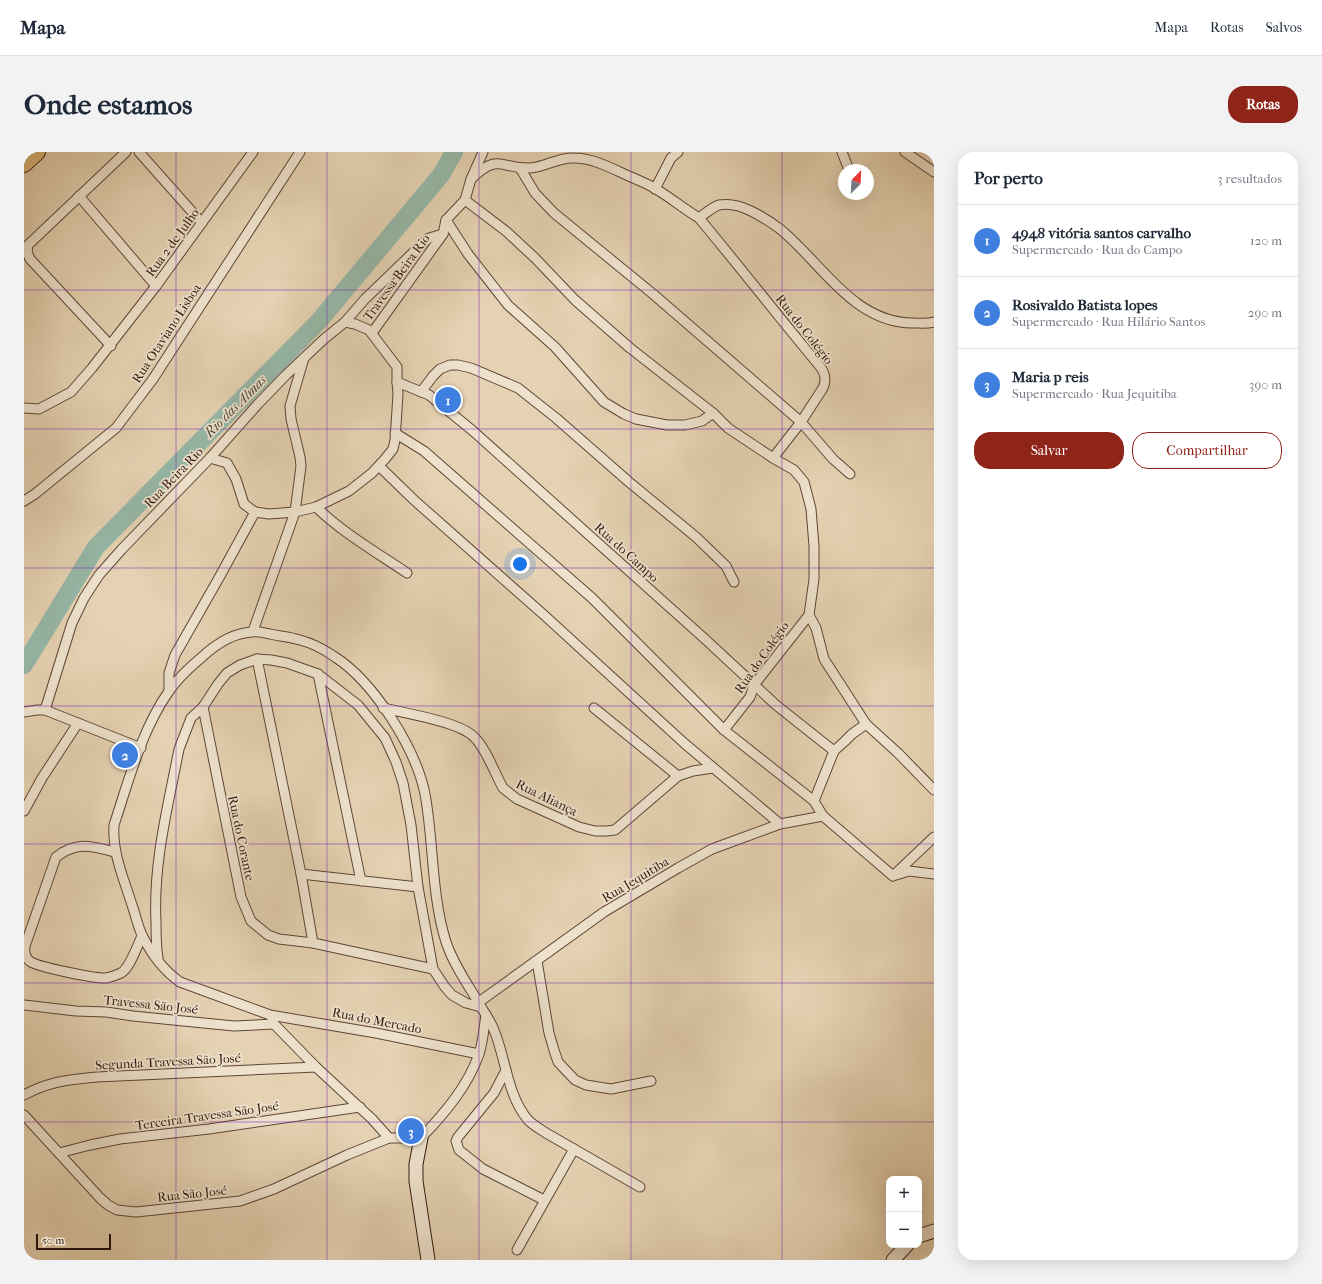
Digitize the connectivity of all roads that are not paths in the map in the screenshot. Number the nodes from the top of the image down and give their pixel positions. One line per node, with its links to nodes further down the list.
1 (37, 152): 11 (highway)
2 (126, 152): 17 (street)
3 (139, 152): 21 (street)
4 (253, 152): 21 (street, Rua 2 de Julho)
5 (300, 152): 39 (street, Rua Otaviano Lisboa)
6 (484, 152): 15 (street)
7 (678, 152): 16 (street)
8 (842, 152): 12 (street)
9 (905, 152): 14 (street)
10 (587, 156): 13 (street); 16 (street, Rua do Colégio)
11 (24, 164)
12 (847, 164)
13 (520, 168): 15 (street); 33 (street)
14 (934, 172)
15 (471, 179): 18 (street)
16 (655, 189): 19 (street, Rua do Colégio)
17 (79, 196): 23 (street); 27 (street)
18 (465, 200): 20 (street); 32 (street)
19 (699, 218): 25 (street); 33 (street, Rua do Colégio)
20 (446, 220): 22 (street, Travessa Beira Rio); 32 (street)
21 (202, 223): 23 (street, Rua 2 de Julho)
22 (443, 234): 24 (street, Rua Beira Rio); 26 (street, Travessa Beira Rio)
23 (156, 286): 27 (street, Rua 2 de Julho)
24 (345, 322): 26 (street); 28 (street, Rua Beira Rio)
25 (934, 322)
26 (372, 333): 29 (street)
27 (111, 346): 31 (street, Rua 2 de Julho)
28 (304, 358): 35 (street, Rua Beira Rio); 42 (street)
29 (397, 382): 30 (street, Rua do Campo); 34 (street)
30 (421, 392): 44 (street); 49 (street, Rua do Campo)
31 (24, 408)
32 (713, 413): 36 (street)
33 (801, 422): 36 (street, Rua do Colégio); 38 (street)
34 (395, 433): 37 (street); 58 (street)
35 (210, 458): 41 (street); 54 (street, Rua Beira Rio)
36 (773, 458): 45 (street)
37 (379, 466): 40 (street); 61 (street)
38 (850, 474)
39 (24, 501)
40 (316, 507): 42 (street); 43 (street)
41 (254, 512): 42 (street); 50 (street)
42 (295, 512): 46 (street)
43 (406, 573)
44 (734, 582)
45 (809, 615): 49 (street, Rua do Colégio); 57 (street)
46 (253, 631): 50 (street); 52 (street)
47 (256, 659): 48 (street); 51 (street); 70 (street)
48 (318, 674): 73 (street); 74 (street)
49 (754, 685): 58 (street, Rua do Colégio); 60 (street, Rua do Campo)
50 (169, 691): 59 (street)
51 (203, 707): 76 (street, Rua do Corante); 78 (street)
52 (383, 708): 62 (street, Rua Aliança); 81 (street)
53 (594, 708): 62 (street)
54 (45, 710): 55 (street); 56 (street)
55 (24, 712)
56 (78, 723): 59 (street); 65 (street)
57 (866, 724): 60 (street); 63 (street)
58 (724, 730): 64 (street)
59 (140, 748): 69 (street)
60 (834, 751): 64 (street)
61 (713, 768): 62 (street, Rua Aliança); 67 (street)
62 (678, 776)
63 (934, 790)
64 (814, 801): 66 (street)
65 (24, 811)
66 (823, 816): 67 (street, Rua Jequitiba); 72 (street)
67 (780, 824): 77 (street, Rua Jequitiba)
68 (934, 837): 72 (street)
69 (115, 852): 75 (street); 75 (street)
70 (301, 874): 73 (street); 76 (street)
71 (934, 874): 72 (street)
72 (893, 876)
73 (362, 881): 74 (street)
74 (418, 887): 79 (street)
75 (142, 936): 78 (street, Rua do Mercado)
76 (313, 943): 79 (street, Rua do Corante)
77 (537, 961): 81 (street, Rua Jequitiba); 87 (street)
78 (160, 964): 82 (street, Rua do Mercado)
79 (433, 969): 81 (street)
80 (24, 1005): 83 (street, Travessa São José)
81 (482, 1008): 84 (street); 86 (street)
82 (270, 1015): 83 (street); 84 (street, Rua do Mercado)
83 (274, 1024): 85 (street)
84 (479, 1054): 92 (street)
85 (316, 1067): 88 (street, Segunda Travessa São José); 89 (street)
86 (506, 1070): 93 (street); 96 (street)
87 (651, 1081)
88 (24, 1095)
89 (360, 1107): 91 (street); 94 (street, Terceira Travessa São José)
90 (24, 1115): 94 (street, Rua São José)
91 (389, 1138): 92 (street); 94 (street, Rua São José)
92 (421, 1138): 101 (street)
93 (574, 1149): 95 (street); 96 (street)
94 (59, 1153)
95 (640, 1187)
96 (544, 1200): 100 (street)
97 (934, 1231): 98 (street)
98 (922, 1235)
99 (904, 1248): 102 (street)
100 (517, 1250)
101 (428, 1260)
102 (893, 1260)

